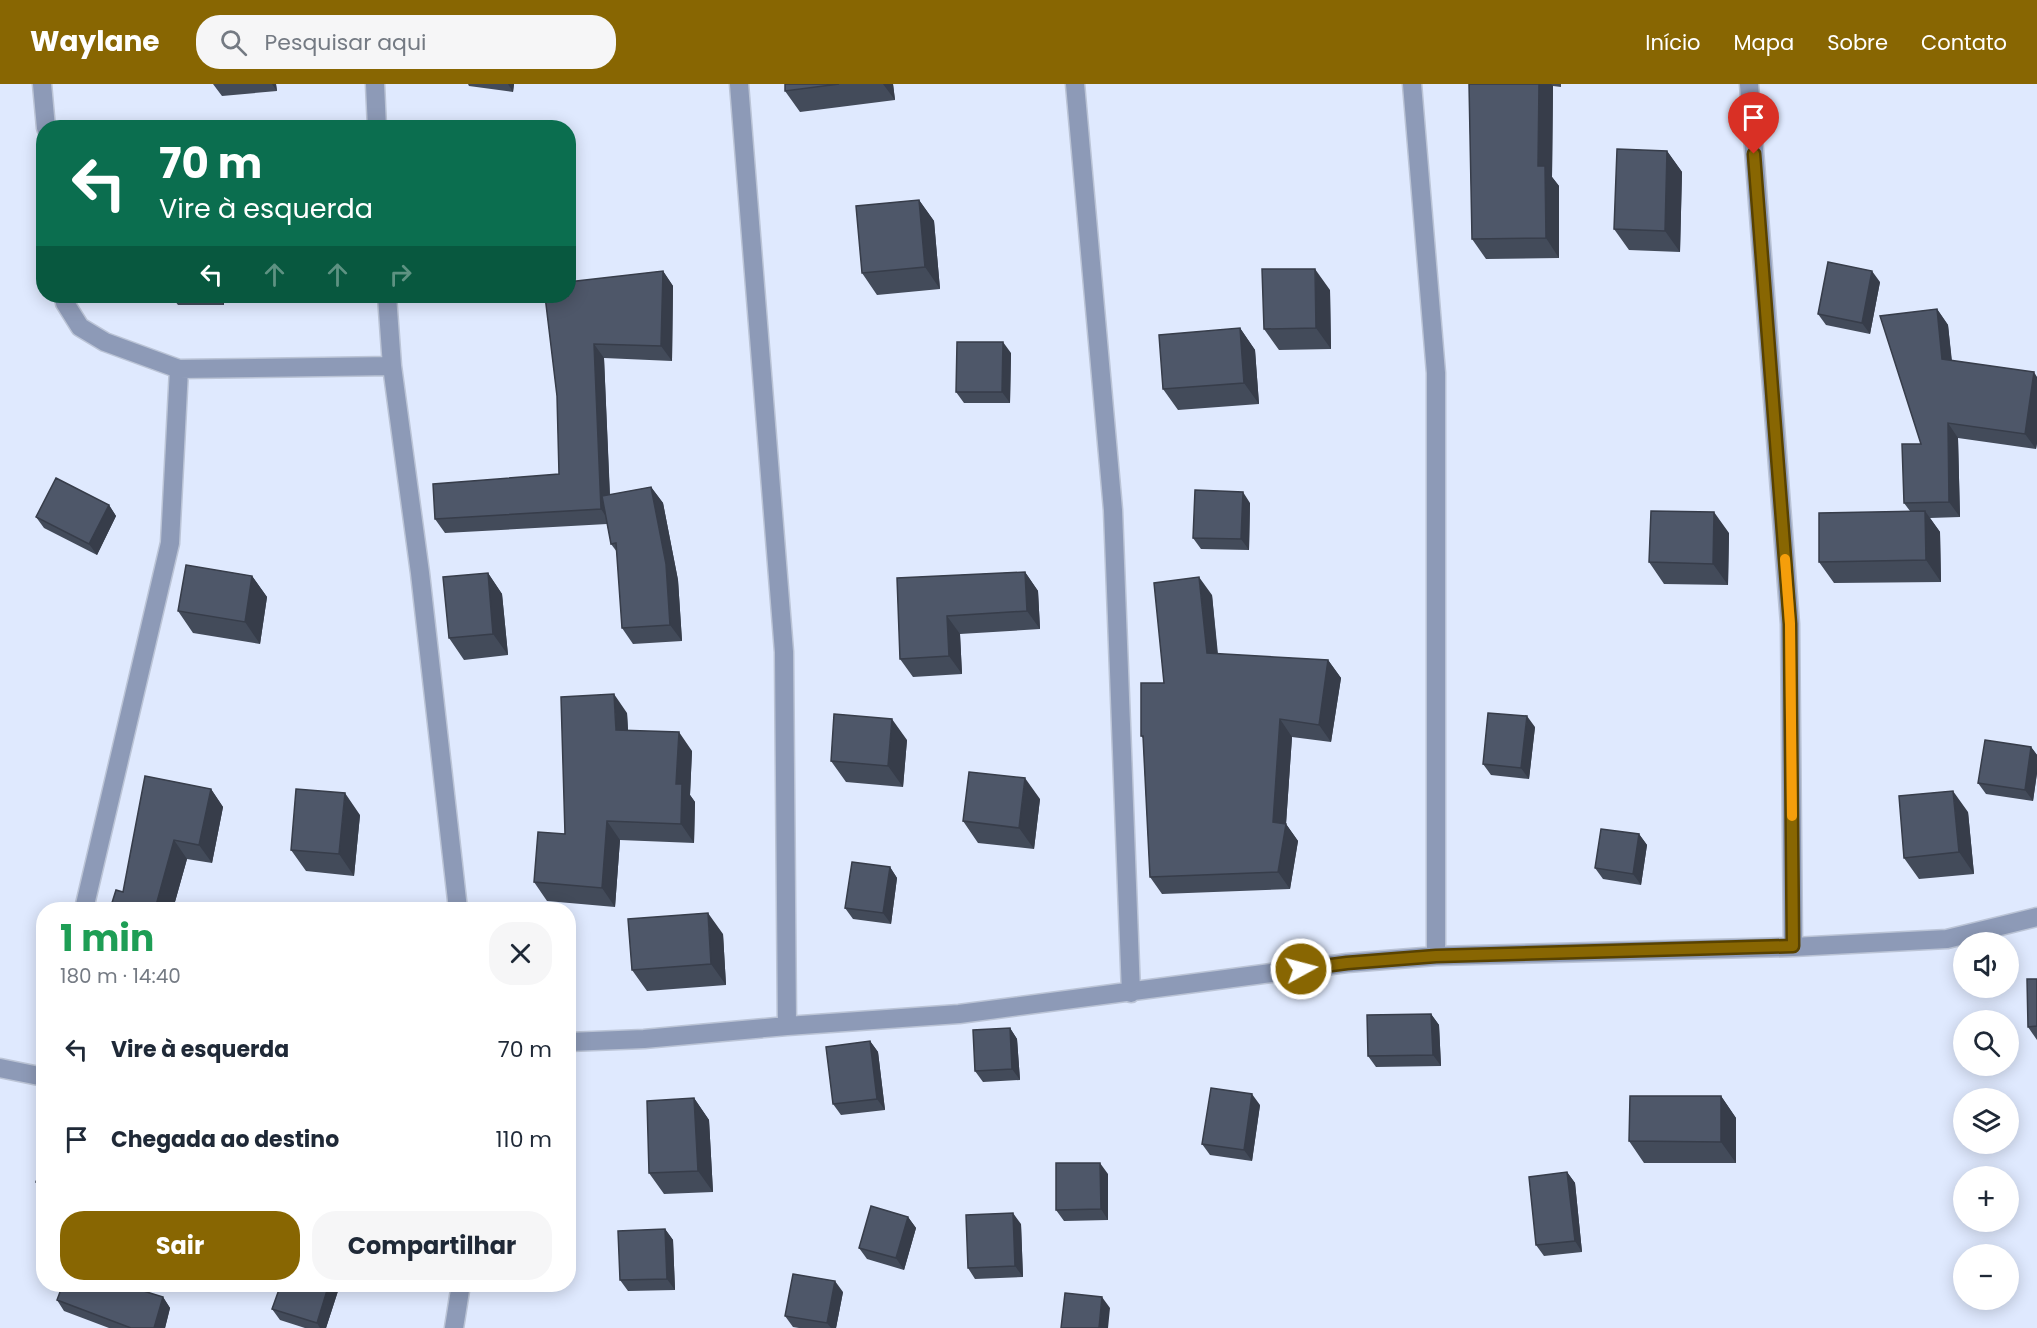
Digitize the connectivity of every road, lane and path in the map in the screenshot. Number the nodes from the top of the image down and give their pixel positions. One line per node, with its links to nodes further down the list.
1 (42, 84): 7 (street)
2 (375, 84): 8 (street)
3 (739, 84): 19 (street)
4 (1075, 84): 18 (street)
5 (1412, 84): 17 (street)
6 (1749, 84): 16 (street)
7 (45, 120)
8 (377, 120)
9 (65, 303): 12 (street)
10 (388, 303): 11 (street)
11 (392, 366): 12 (street); 14 (street)
12 (179, 369): 13 (street)
13 (86, 902)
14 (457, 902)
15 (2037, 917): 16 (street)
16 (1793, 946): 17 (street)
17 (1436, 956): 18 (street)
18 (1131, 993): 19 (street)
19 (787, 1026): 20 (street)
20 (576, 1042)
21 (0, 1068): 22 (street)
22 (36, 1075)
23 (460, 1292): 24 (street)
24 (454, 1328)

